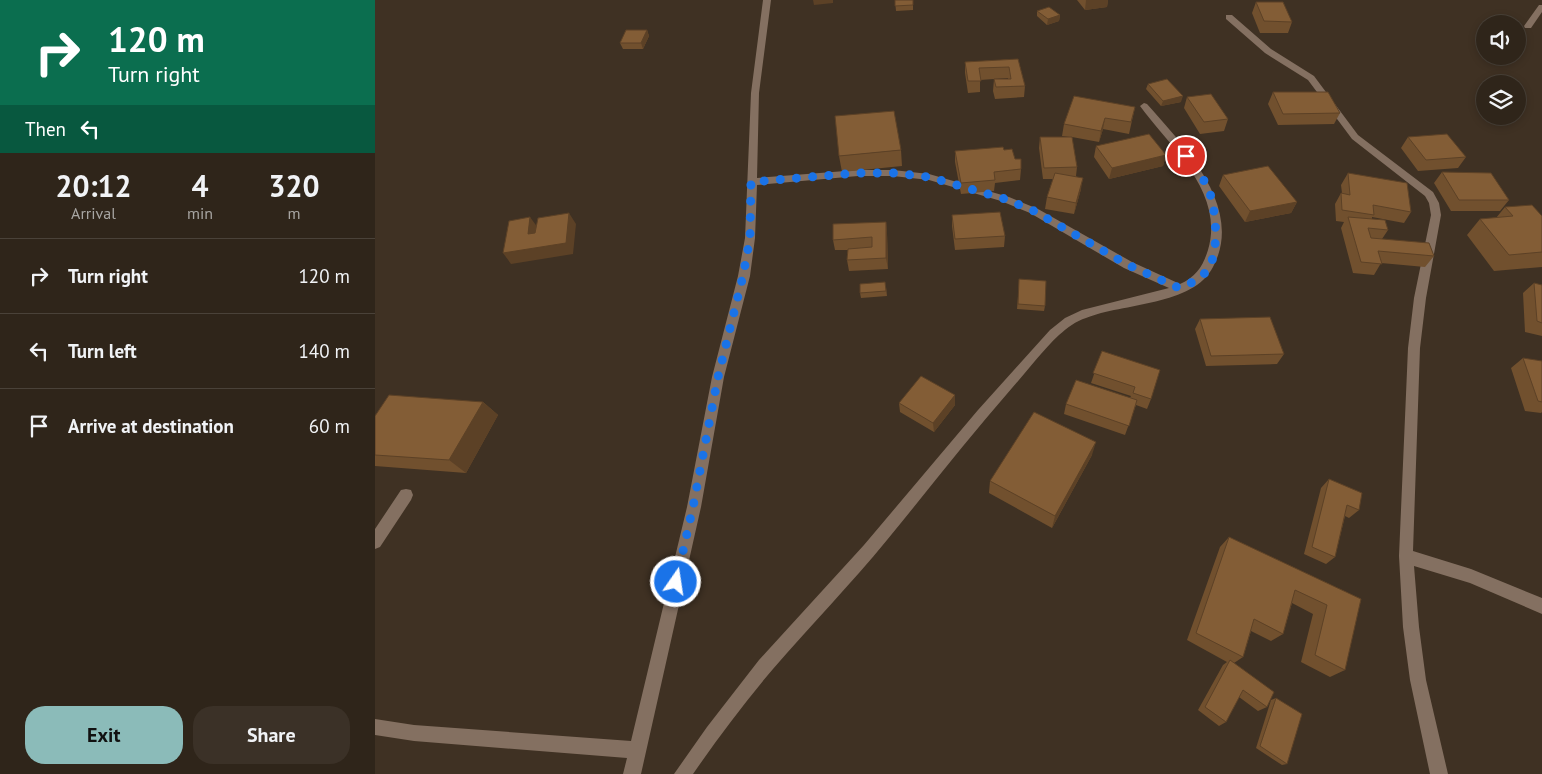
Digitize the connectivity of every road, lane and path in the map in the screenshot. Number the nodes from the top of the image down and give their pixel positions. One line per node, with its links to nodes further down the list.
1 (768, 3): 6 (street)
2 (1542, 7): 4 (street)
3 (1229, 17): 10 (street)
4 (1528, 26)
5 (1144, 106): 7 (street)
6 (751, 182): 7 (street); 13 (street)
7 (1179, 288): 15 (street)
8 (406, 495): 9 (street)
9 (375, 542)
10 (1406, 556): 11 (street); 16 (street)
11 (1542, 606)
12 (375, 727): 13 (street)
13 (637, 750): 14 (street)
14 (632, 774)
15 (683, 774)
16 (1439, 774)

